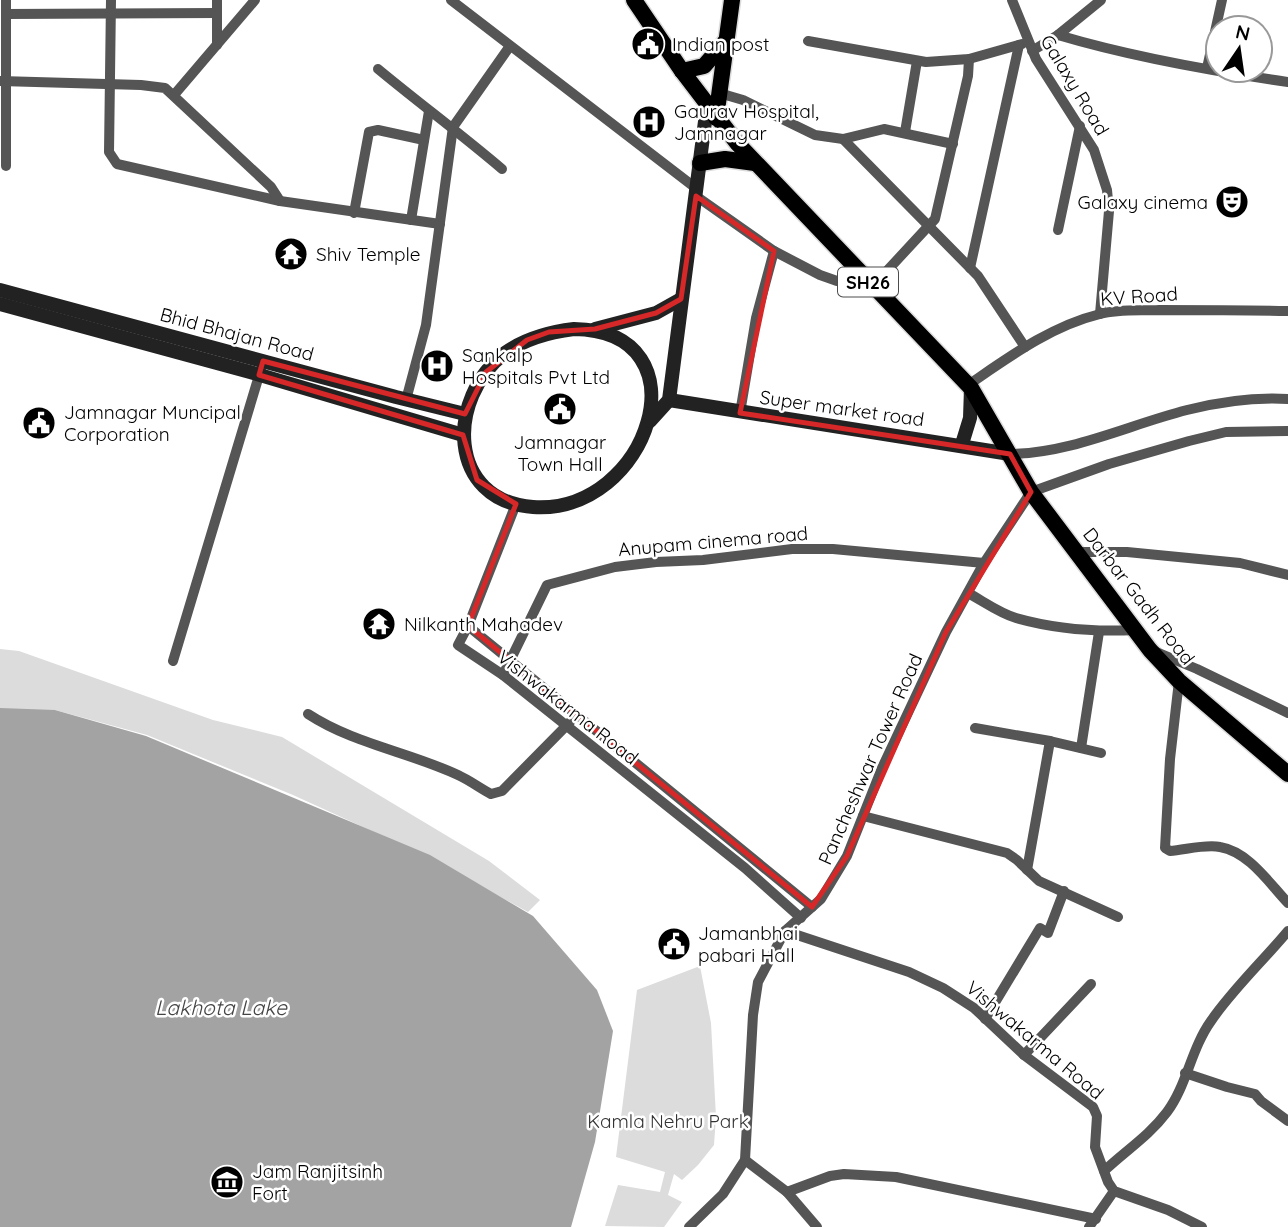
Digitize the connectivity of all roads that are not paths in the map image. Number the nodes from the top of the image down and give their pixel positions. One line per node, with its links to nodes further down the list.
1 (6, 0): 11 (street)
2 (111, 0): 12 (street)
3 (217, 0): 10 (street)
4 (255, 0): 16 (street)
5 (451, 0): 17 (street)
6 (634, 0): 23 (main road, SH26)
7 (732, 0): 14 (main road)
8 (1012, 0): 18 (street, Galaxy Road)
9 (1101, 0): 13 (street)
10 (217, 13): 12 (street); 16 (street)
11 (6, 14): 12 (street); 24 (street)
12 (111, 14): 25 (street)
13 (1058, 34): 18 (street); 21 (street)
14 (727, 40): 23 (main road); 26 (main road)
15 (808, 41): 20 (street)
16 (216, 45): 27 (street)
17 (510, 46): 31 (street); 40 (street)
18 (1026, 46): 19 (street); 30 (street, Galaxy Road); 48 (street)
19 (970, 59): 20 (street); 35 (street)
20 (917, 61): 32 (street)
21 (1204, 67)
22 (378, 69): 28 (street)
23 (682, 71): 29 (main road, SH26)
24 (3, 81): 25 (street); 38 (street)
25 (110, 84): 27 (street); 41 (street)
26 (719, 93): 29 (main road); 33 (street)
27 (174, 94): 41 (street)
28 (429, 111): 31 (street); 34 (street)
29 (711, 112): 36 (main road); 37 (main road, SH26)
30 (1080, 126): 46 (street); 54 (street, Galaxy Road)
31 (453, 127): 39 (street); 44 (street)
32 (905, 132): 33 (street); 35 (street)
33 (843, 139): 45 (street)
34 (424, 140): 42 (street); 43 (street)
35 (953, 145): 45 (street)
36 (700, 163): 37 (main road); 40 (main road)
37 (755, 163): 49 (main road, SH26)
38 (6, 166)
39 (502, 169)
40 (696, 193): 47 (street); 51 (main road)
41 (280, 201): 42 (street)
42 (354, 213): 43 (street)
43 (411, 220): 44 (street)
44 (440, 224): 60 (street)
45 (930, 226): 48 (street); 49 (street)
46 (1058, 230)
47 (774, 251): 49 (street); 62 (street)
48 (970, 268): 56 (street)
49 (868, 282): 58 (main road, SH26)
50 (0, 290): 57 (main road, Bhid Bhajan Road)
51 (681, 299): 55 (main road); 61 (main road)
52 (0, 304): 57 (main road, Bhid Bhajan Road)
53 (1288, 311): 54 (street, KV Road)
54 (1100, 314): 56 (street, KV Road)
55 (595, 329): 63 (main road); 64 (main road)
56 (1025, 346): 58 (street, KV Road)
57 (261, 368): 60 (main road, Bhid Bhajan Road); 66 (main road, Bhid Bhajan Road); 79 (street)
58 (970, 386): 67 (main road); 68 (main road, SH26)
59 (1288, 399): 68 (street)
60 (406, 400): 63 (main road, Bhid Bhajan Road)
61 (669, 400): 62 (main road, Super market road); 64 (main road)
62 (740, 413): 67 (main road, Super market road)
63 (465, 414): 66 (main road)
64 (650, 421): 70 (main road)
65 (1288, 431): 69 (street)
66 (463, 435): 70 (main road)
67 (961, 444): 68 (main road, Super market road)
68 (1010, 454): 69 (main road, Darbar Gadh Road / SH26)
69 (1031, 492): 71 (main road, Darbar Gadh Road / SH26); 72 (street, Pancheshwar Tower Road)
70 (516, 504): 75 (street, Vishwakarma Road)
71 (1076, 552): 73 (street); 76 (main road, Darbar Gadh Road / SH26)
72 (984, 563): 74 (street, Pancheshwar Tower Road); 80 (street, Anupam cinema road)
73 (1288, 575)
74 (968, 593): 77 (street); 92 (street, Pancheshwar Tower Road)
75 (468, 626): 80 (street, Vishwakarma Road); 81 (street, Vishwakarma Road)
76 (1135, 630): 77 (street); 78 (main road, Darbar Gadh Road / SH26)
77 (1099, 632): 89 (street)
78 (1150, 650): 82 (main road, Darbar Gadh Road / SH26); 83 (street)
79 (173, 662)
80 (510, 662): 81 (street, Anupam cinema road); 85 (street, Vishwakarma Road)
81 (503, 675): 86 (street, Vishwakarma Road)
82 (1179, 681): 91 (main road, Darbar Gadh Road / SH26); 95 (street)
83 (1288, 713)
84 (308, 714): 86 (street)
85 (576, 716): 86 (street); 96 (street, Vishwakarma Road)
86 (566, 726): 98 (street, Vishwakarma Road)
87 (975, 728): 88 (street)
88 (1050, 741): 89 (street); 93 (street)
89 (1081, 748): 90 (street)
90 (1101, 753)
91 (1288, 774)
92 (863, 816): 93 (street); 96 (street, Pancheshwar Tower Road)
93 (1027, 870): 94 (street)
94 (1064, 891): 97 (street); 102 (street)
95 (1288, 903)
96 (811, 907): 98 (street, Pancheshwar Tower Road)
97 (1118, 917)
98 (801, 918): 99 (street, Pancheshwar Tower Road)
99 (785, 931): 102 (street, Vishwakarma Road); 106 (street, Pancheshwar Tower Road)
100 (1288, 931): 104 (street)
101 (1091, 984): 103 (street)
102 (985, 1019): 103 (street, Vishwakarma Road)
103 (1024, 1055): 107 (street, Vishwakarma Road)
104 (1185, 1073): 105 (street); 107 (street)
105 (1288, 1121)
106 (745, 1160): 109 (street); 111 (street, Pancheshwar Tower Road)
107 (1104, 1171): 108 (street, Vishwakarma Road)
108 (1114, 1191): 110 (street); 113 (street)
109 (787, 1192): 110 (street); 112 (street)
110 (1092, 1223)
111 (689, 1227)
112 (817, 1227)
113 (1202, 1227)

